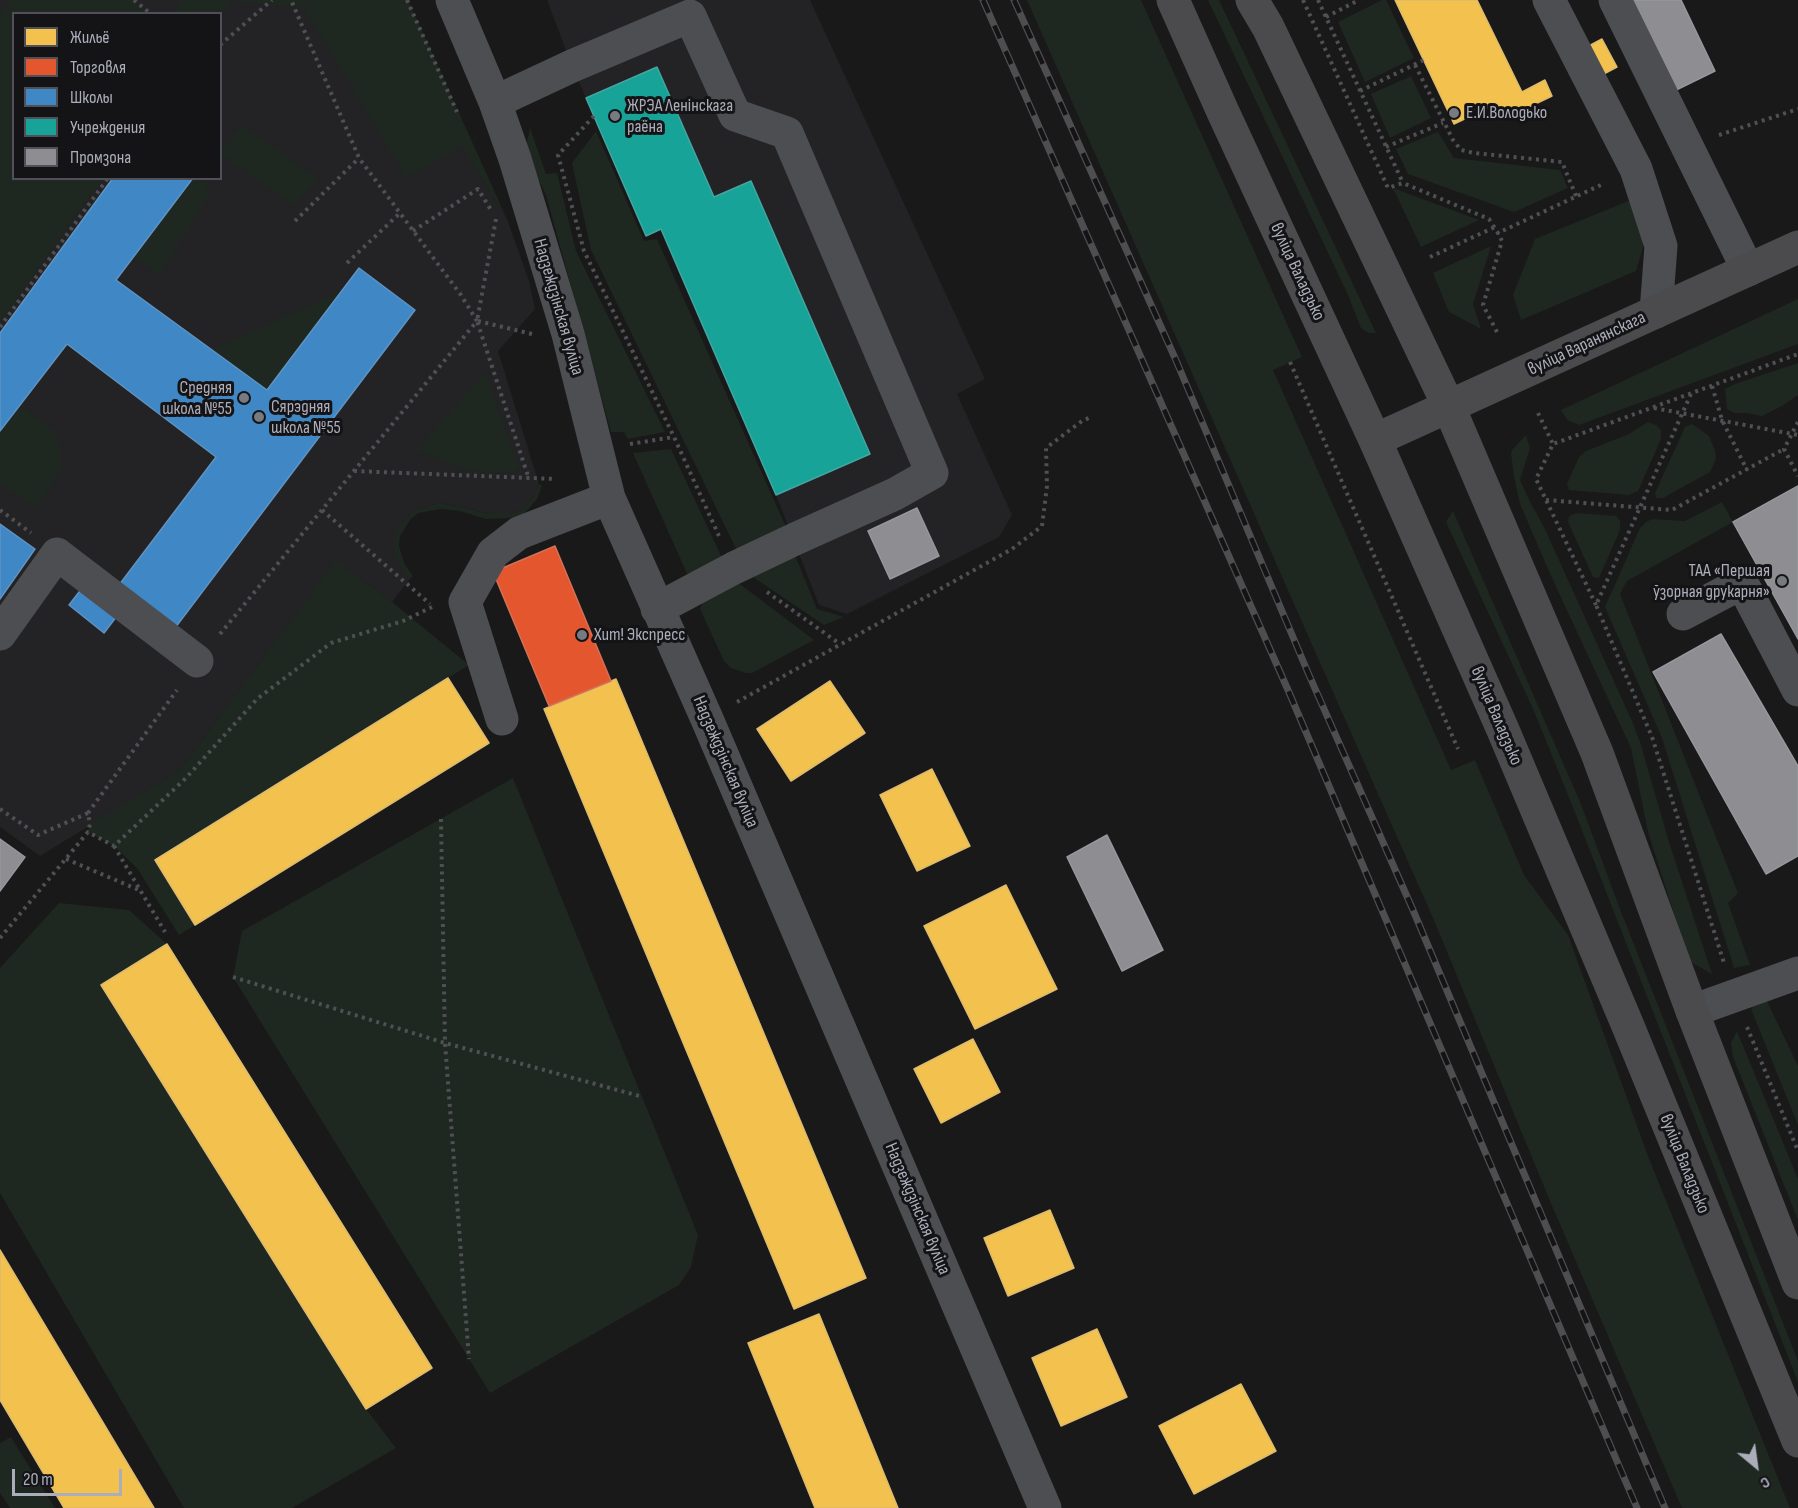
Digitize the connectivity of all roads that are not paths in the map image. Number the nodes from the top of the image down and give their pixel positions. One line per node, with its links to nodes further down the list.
1 (452, 0): 6 (street, Надзеждзінская вуліца)
2 (1173, 0): 11 (main road, вуліца Валадзько)
3 (1252, 0): 10 (main road)
4 (1549, 0): 9 (street)
5 (1615, 0): 8 (street)
6 (495, 102): 12 (street, Надзеждзінская вуліца); 13 (street)
7 (1798, 247): 8 (main road, вуліца Варанянскага)
8 (1748, 270): 9 (main road, вуліца Варанянскага)
9 (1656, 312): 10 (main road, вуліца Варанянскага)
10 (1449, 406): 11 (main road, вуліца Варанянскага); 20 (main road)
11 (1375, 440): 22 (main road, вуліца Валадзько)
12 (609, 498): 13 (street, Надзеждзінская вуліца); 18 (street)
13 (657, 609): 23 (street, Надзеждзінская вуліца)
14 (1683, 614): 17 (street)
15 (0, 634): 16 (street)
16 (197, 660)
17 (1798, 690)
18 (502, 719)
19 (1798, 973): 20 (street)
20 (1692, 1011): 21 (main road)
21 (1798, 1283)
22 (1798, 1441)
23 (1045, 1508)

